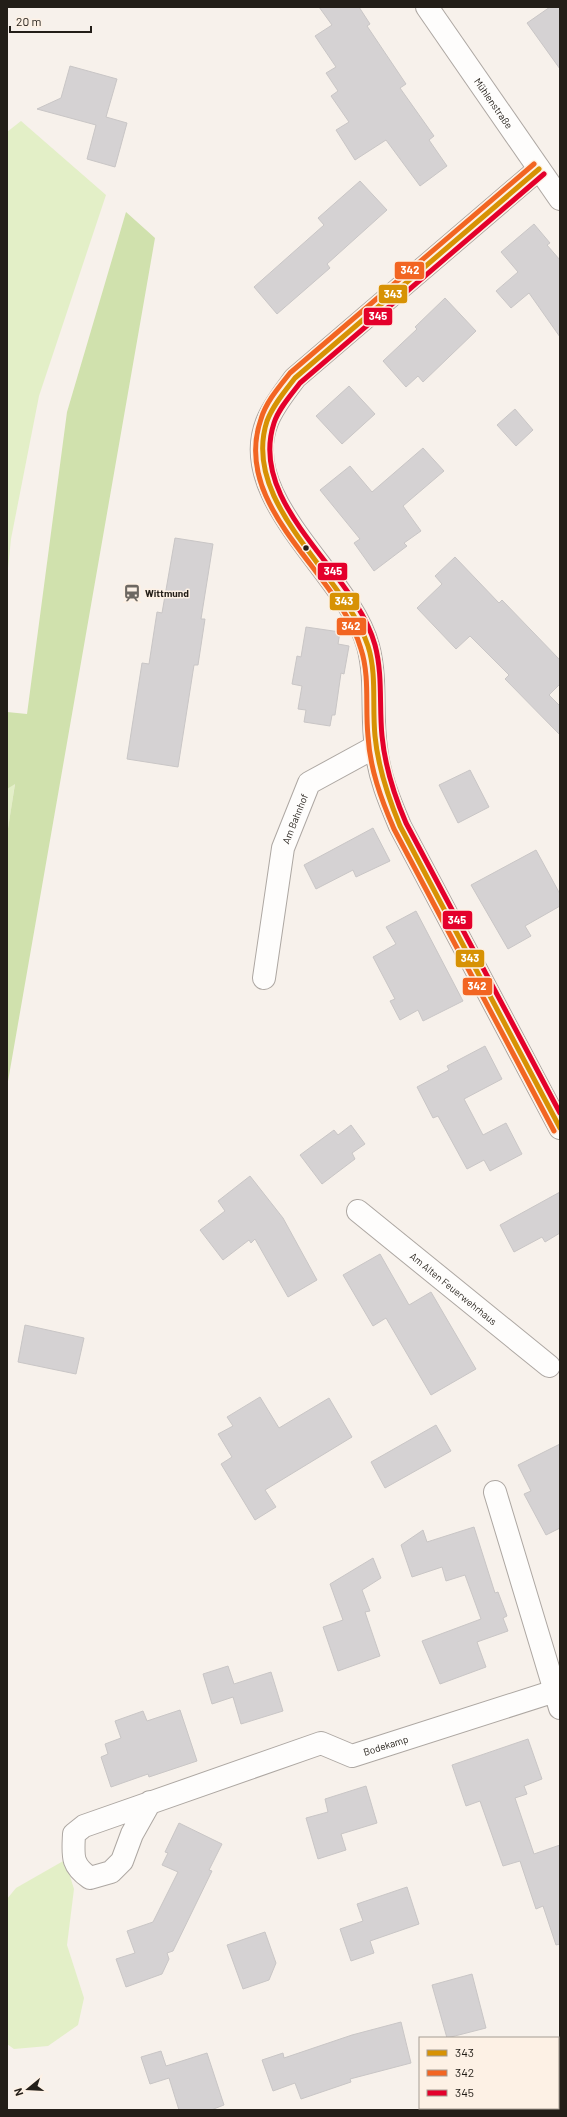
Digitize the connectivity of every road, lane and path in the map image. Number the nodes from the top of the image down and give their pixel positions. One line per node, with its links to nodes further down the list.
1 (427, 7): 2 (street, Mühlenstraße)
2 (539, 169): 3 (street, Mühlenstraße); 4 (street)
3 (560, 199)
4 (375, 747): 5 (street, Am Bahnhof); 6 (street)
5 (264, 978)
6 (560, 1128)
7 (358, 1211): 8 (street, Am Alten Feuerwehrhaus)
8 (549, 1366)
9 (495, 1492): 10 (street, Bodekamp)
10 (557, 1700): 11 (street, Bodekamp)
11 (150, 1802)

